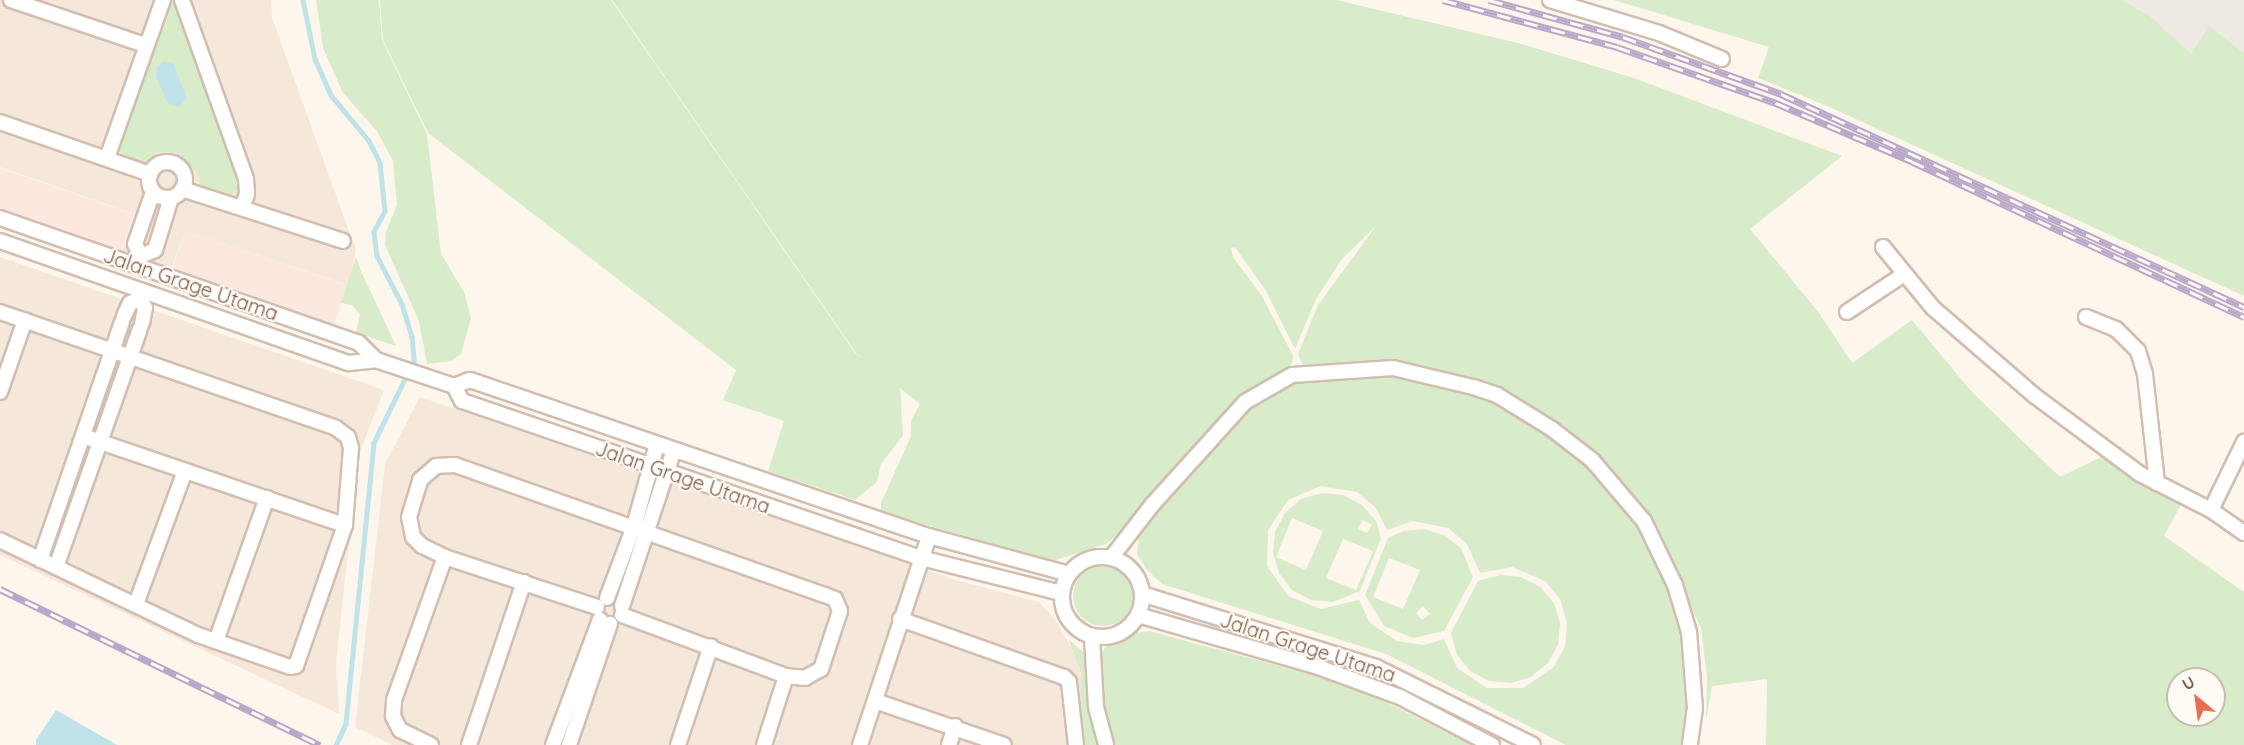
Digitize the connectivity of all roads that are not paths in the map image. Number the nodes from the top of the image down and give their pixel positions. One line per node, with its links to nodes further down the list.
1 (11, 0): 5 (street)
2 (163, 0): 6 (street)
3 (182, 0): 13 (street)
4 (1550, 0): 7 (street)
5 (32, 3): 6 (street)
6 (145, 45): 9 (street)
7 (1722, 59)
8 (0, 122): 9 (street)
9 (107, 158): 10 (street)
10 (150, 174): 11 (street); 12 (street)
11 (153, 192): 12 (street); 18 (street)
12 (177, 194): 13 (street); 18 (street)
13 (242, 208): 16 (street)
14 (0, 218): 18 (street, Jalan Grage Utama)
15 (0, 241): 20 (street, Jalan Grage Utama)
16 (344, 241)
17 (1883, 247): 19 (street)
18 (139, 261): 20 (street); 27 (street, Jalan Grage Utama)
19 (1903, 275): 22 (street); 38 (street)
20 (141, 295): 25 (street); 26 (street); 27 (street, Jalan Grage Utama)
21 (0, 312): 24 (street)
22 (1847, 312)
23 (2086, 317): 38 (street)
24 (25, 320): 25 (street); 29 (street)
25 (112, 351): 26 (street); 30 (street)
26 (130, 356): 31 (street); 41 (street)
27 (375, 360): 28 (street, Jalan Grage Utama)
28 (454, 386): 33 (street, Jalan Grage Utama); 35 (street, Jalan Grage Utama)
29 (0, 392)
30 (83, 436): 31 (street); 50 (street)
31 (100, 442): 36 (street); 51 (street)
32 (2244, 442): 40 (street)
33 (657, 444): 34 (street, Jalan Grage Utama); 35 (street)
34 (674, 450): 37 (street); 45 (street, Jalan Grage Utama)
35 (651, 466): 37 (street, Jalan Grage Utama); 42 (street)
36 (185, 471): 39 (street); 56 (street)
37 (667, 471): 43 (street); 48 (street, Jalan Grage Utama)
38 (2157, 483): 40 (street)
39 (267, 498): 41 (street); 62 (street)
40 (2211, 510): 44 (street)
41 (345, 525): 62 (street)
42 (634, 526): 43 (street); 47 (street); 58 (street)
43 (648, 532): 57 (street); 65 (street)
44 (2244, 533)
45 (929, 536): 48 (street); 52 (street, Jalan Grage Utama)
46 (0, 540): 50 (street)
47 (445, 557): 53 (street); 69 (street)
48 (921, 558): 54 (street, Jalan Grage Utama); 60 (street)
49 (1111, 558): 52 (street); 55 (street); 82 (street)
50 (40, 560): 51 (street)
51 (56, 567): 56 (street)
52 (1069, 574): 54 (street)
53 (524, 582): 58 (street); 70 (street)
54 (1061, 593): 61 (street)
55 (1142, 594): 59 (street); 64 (street, Jalan Grage Utama)
56 (136, 604): 62 (street)
57 (622, 610): 58 (street); 58 (street); 63 (street)
58 (603, 612): 71 (street); 72 (street)
59 (1138, 615): 61 (street); 66 (street, Jalan Grage Utama)
60 (900, 619): 67 (street); 78 (street)
61 (1092, 637): 79 (street)
62 (216, 641)
63 (711, 646): 65 (street); 73 (street)
64 (1380, 668): 66 (street); 81 (street, Jalan Grage Utama)
65 (786, 676): 74 (street)
66 (1373, 687): 80 (street, Jalan Grage Utama)
67 (875, 701): 68 (street); 75 (street)
68 (955, 726): 76 (street); 77 (street)
69 (431, 745)
70 (469, 745)
71 (553, 745)
72 (569, 745)
73 (678, 745)
74 (764, 745)
75 (860, 745)
76 (949, 745)
77 (1004, 745)
78 (1076, 745)
79 (1106, 745)
80 (1492, 745)
81 (1533, 745)
82 (1690, 745)

